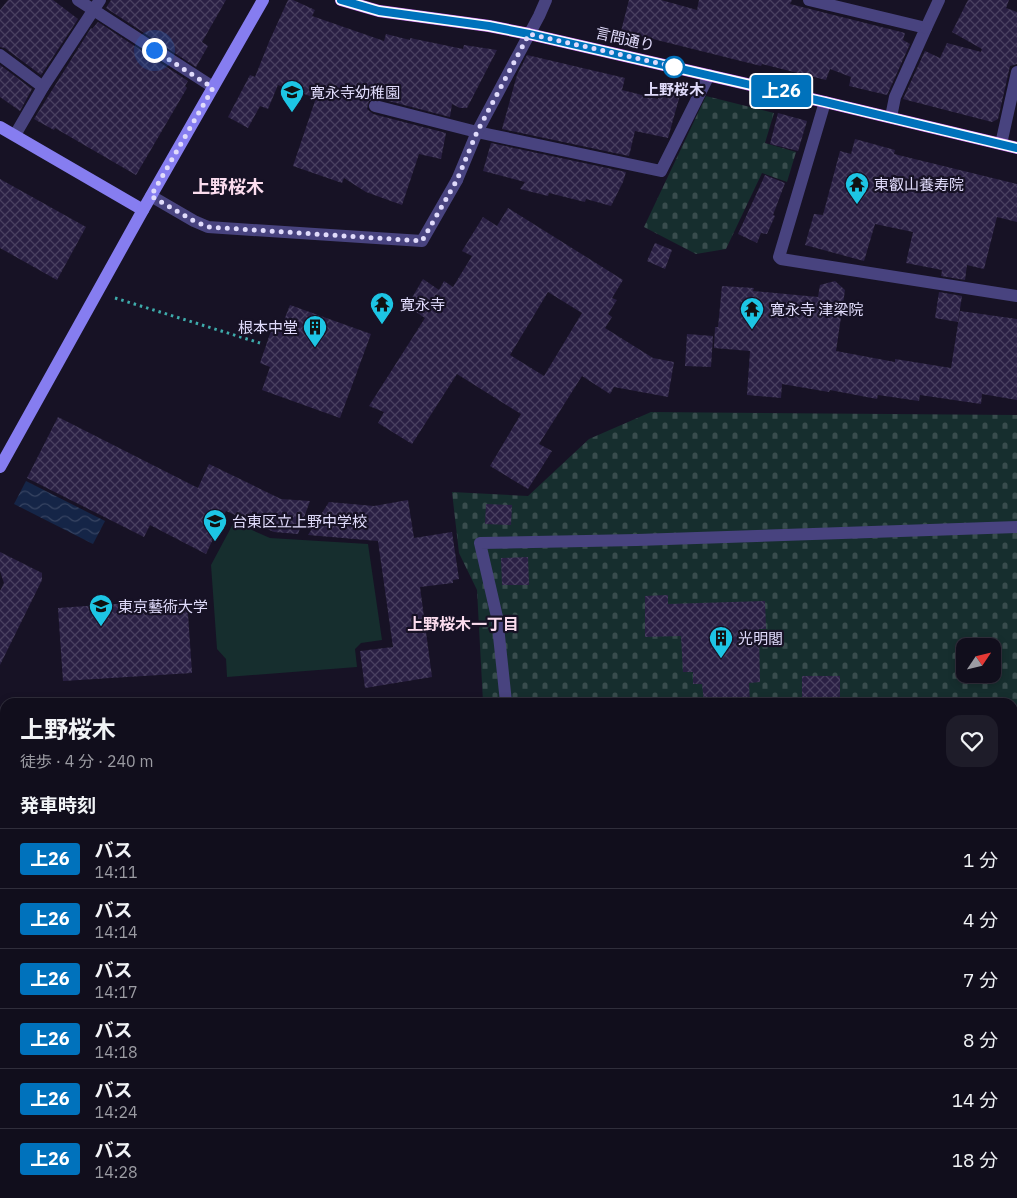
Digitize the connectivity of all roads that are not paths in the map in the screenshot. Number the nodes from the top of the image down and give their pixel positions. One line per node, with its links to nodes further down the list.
1 (78, 0): 8 (street)
2 (100, 0): 8 (street)
3 (263, 0): 15 (street)
4 (341, 0): 10 (main road, 言問通り)
5 (546, 0): 10 (street)
6 (809, 0): 9 (street)
7 (939, 0): 9 (street)
8 (94, 11): 14 (street); 15 (street)
9 (926, 28): 18 (street)
10 (529, 34): 13 (main road, 言問通り); 20 (street)
11 (0, 55): 14 (street)
12 (1017, 72): 22 (street)
13 (709, 75): 16 (main road, 言問通り); 20 (street)
14 (43, 86): 21 (street)
15 (213, 88): 24 (street)
16 (825, 102): 18 (main road, 言問通り); 26 (street)
17 (376, 106): 20 (street)
18 (891, 117): 22 (main road, 言問通り)
19 (0, 126): 21 (street)
20 (477, 132): 24 (street)
21 (15, 135): 25 (street)
22 (1001, 144): 23 (main road, 言問通り)
23 (1017, 148)
24 (151, 196): 25 (street)
25 (143, 210): 27 (street)
26 (1017, 296)
27 (0, 467)
28 (1017, 527): 29 (street)
29 (506, 698)

